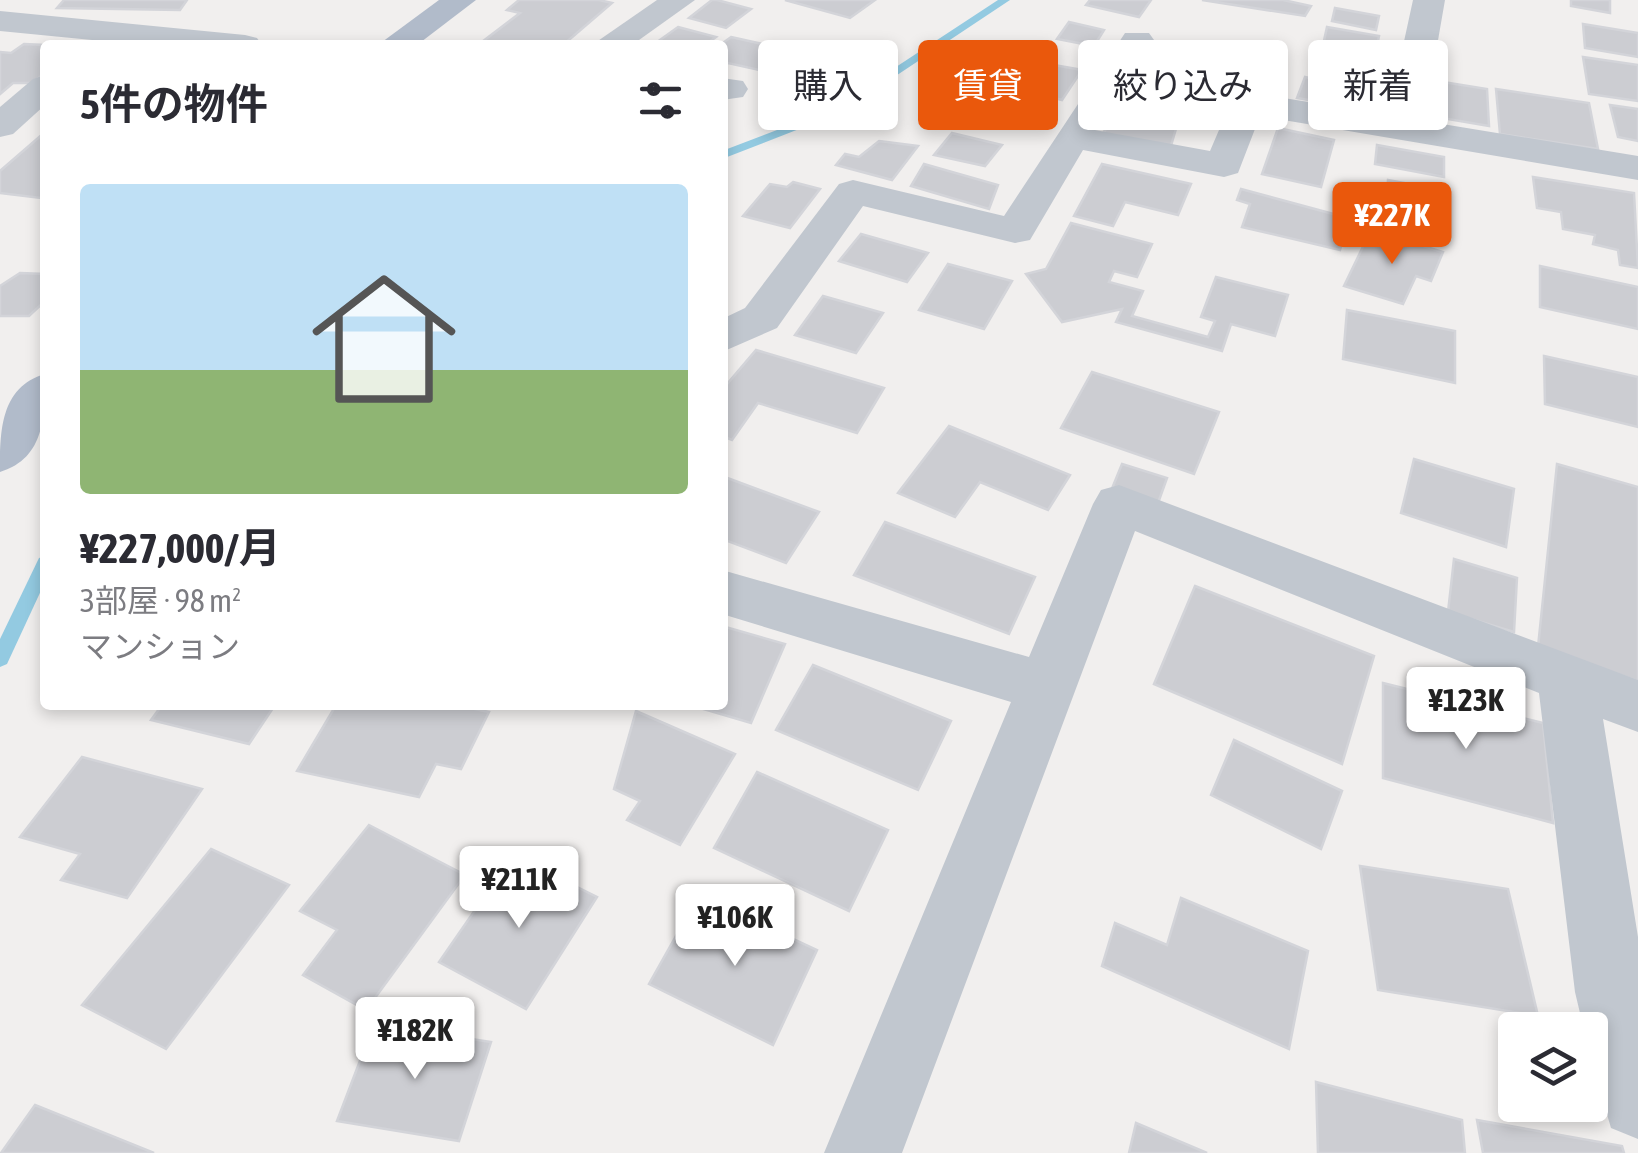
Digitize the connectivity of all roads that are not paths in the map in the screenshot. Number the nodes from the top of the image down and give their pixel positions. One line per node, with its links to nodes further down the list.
1 (10, 0): 5 (street)
2 (460, 0): 11 (main road)
3 (679, 0): 12 (street)
4 (1429, 0): 13 (street)
5 (0, 9)
6 (215, 13): 9 (street)
7 (0, 21): 8 (street)
8 (99, 38): 9 (street)
9 (192, 39): 10 (street)
10 (201, 40)
11 (402, 40)
12 (617, 40)
13 (1421, 40)
14 (40, 90): 16 (street)
15 (1308, 113): 19 (street)
16 (0, 126)
17 (1078, 128): 19 (street)
18 (1416, 130): 20 (street)
19 (1072, 137): 21 (street)
20 (1638, 168)
21 (728, 334)
22 (40, 403): 23 (main road)
23 (0, 454)
24 (728, 594): 26 (street)
25 (1566, 678): 26 (street); 27 (street); 28 (street)
26 (1045, 687): 29 (street)
27 (1638, 706)
28 (1638, 1101)
29 (862, 1153)

